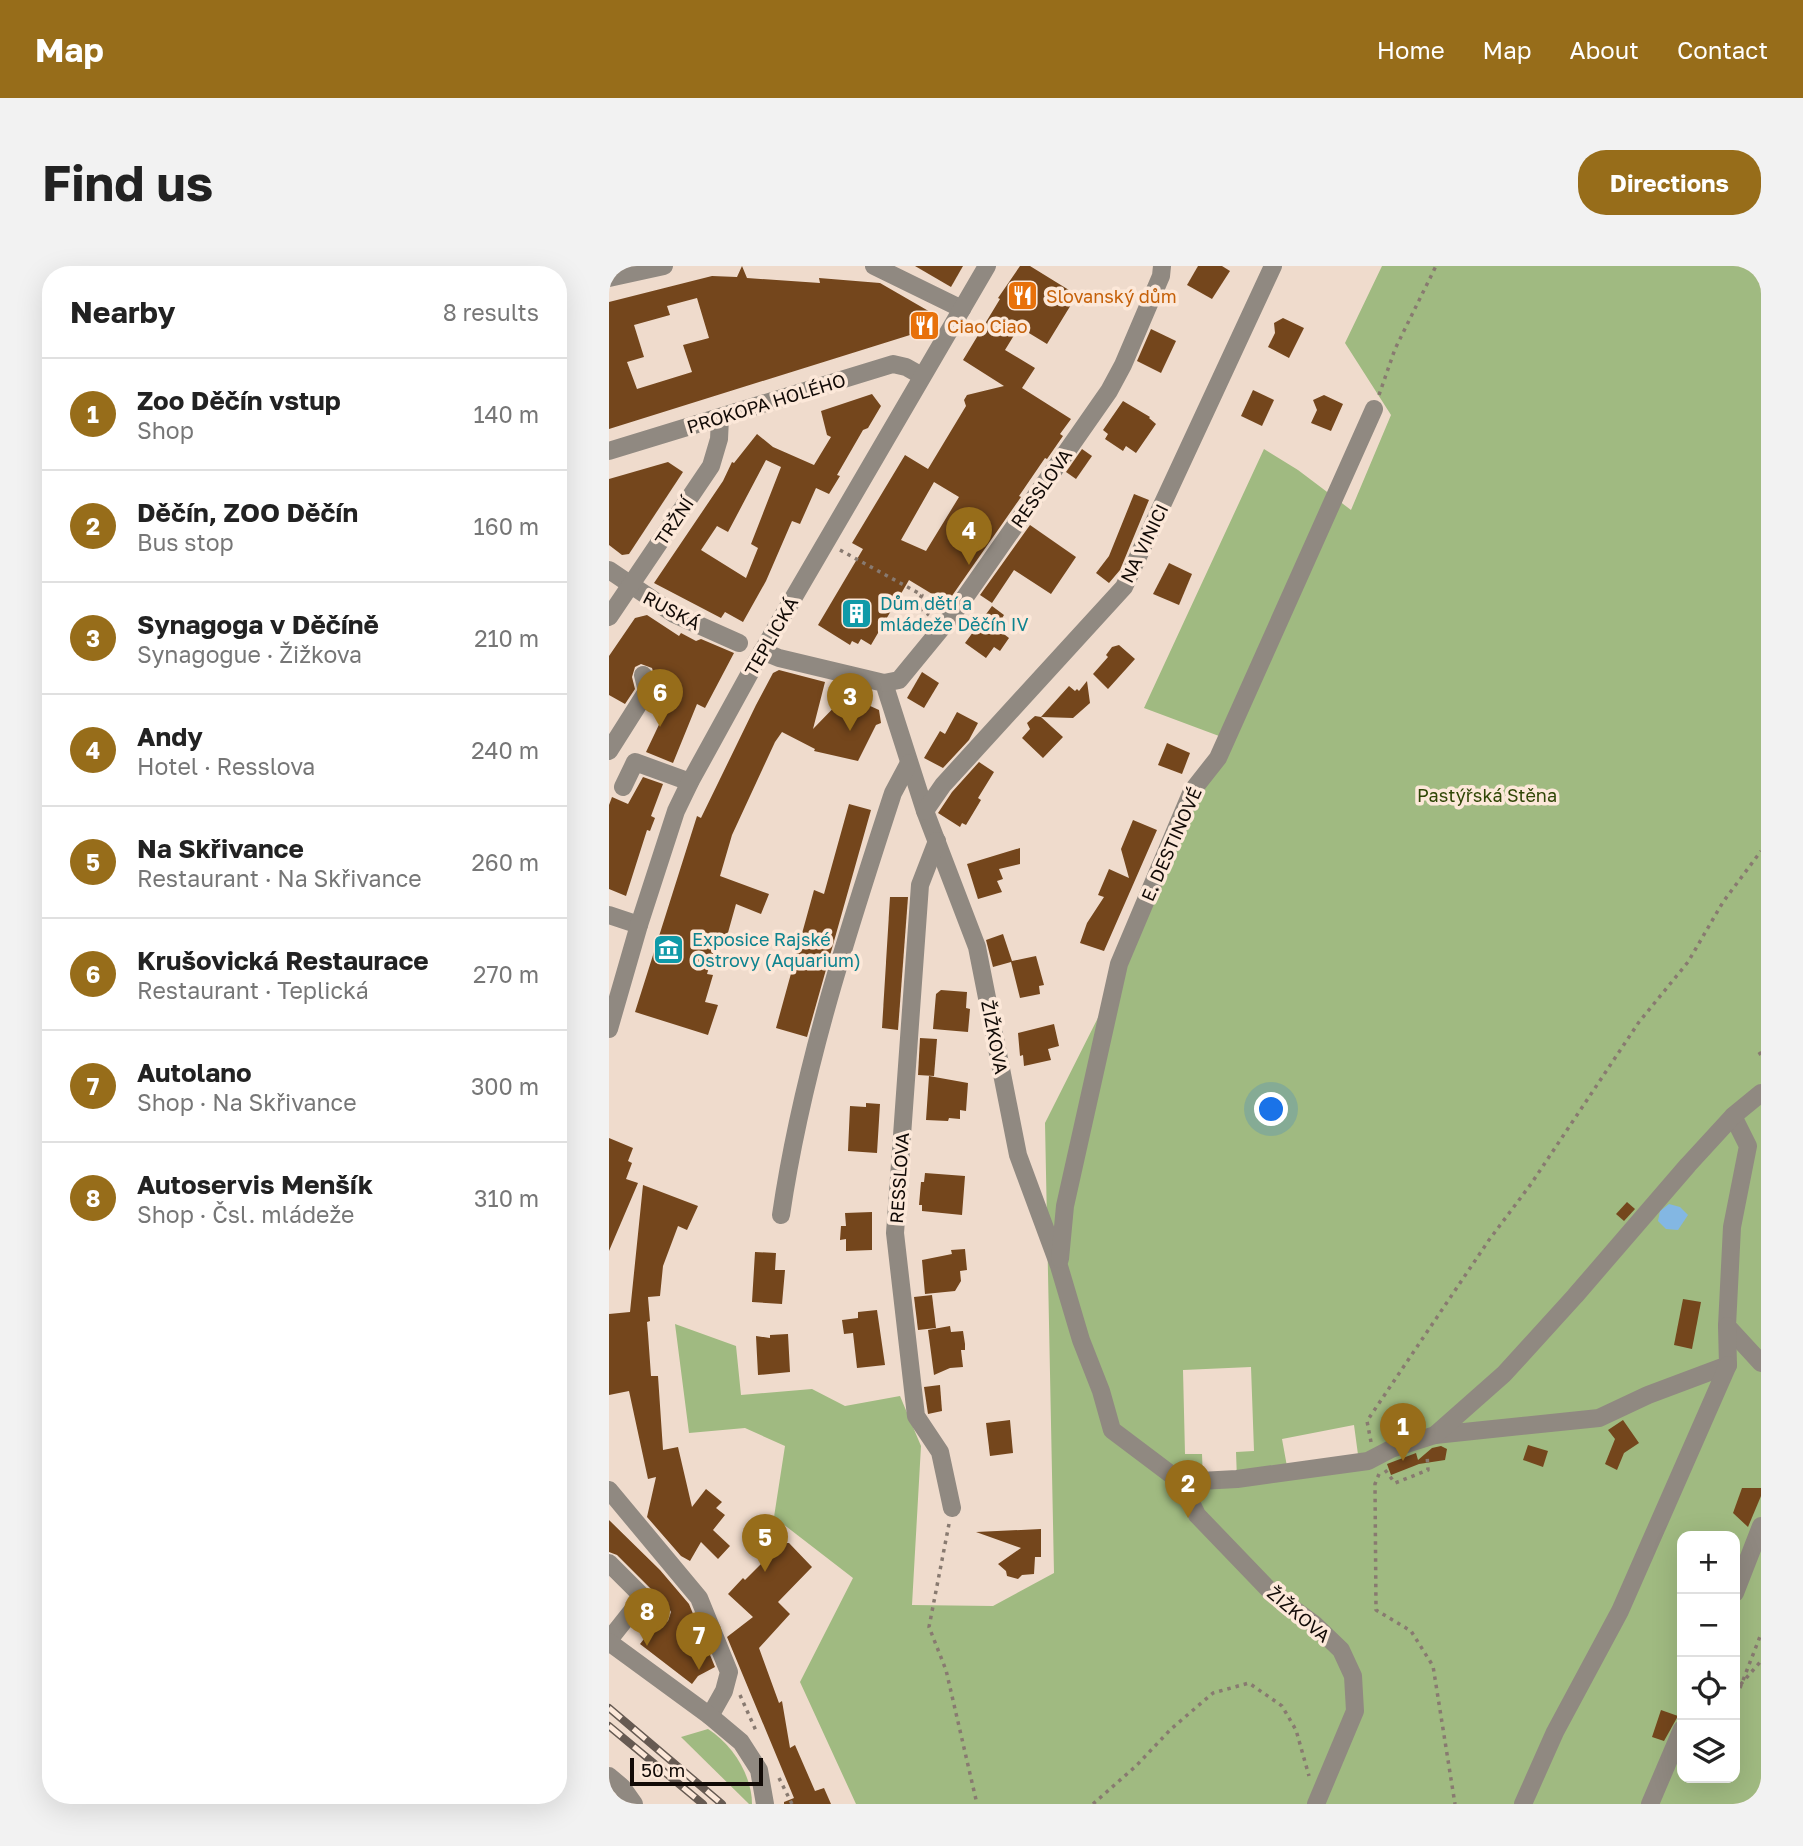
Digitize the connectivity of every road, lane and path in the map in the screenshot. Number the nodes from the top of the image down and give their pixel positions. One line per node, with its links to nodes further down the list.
1 (664, 266): 7 (street)
2 (874, 266): 8 (street)
3 (987, 266): 8 (street, TEPLICKÁ)
4 (1162, 266): 17 (street, RESSLOVA)
5 (1273, 266): 26 (street, NA VINICI)
6 (1436, 266): 10 (path)
7 (609, 278)
8 (962, 309): 9 (street, TEPLICKÁ)
9 (922, 376): 11 (street, PROKOPA HOLÉHO); 13 (street, TEPLICKÁ)
10 (1374, 409): 35 (street, E. DESTINOVÉ)
11 (720, 418): 12 (street, PROKOPA HOLÉHO); 15 (street, TRŽNÍ)
12 (609, 450)
13 (826, 542): 17 (path); 19 (street, TEPLICKÁ)
14 (609, 570): 15 (street, RUSKÁ)
15 (630, 587): 16 (street, TRŽNÍ); 18 (street, RUSKÁ)
16 (609, 617)
17 (943, 626): 21 (street, RESSLOVA)
18 (739, 642)
19 (762, 650): 21 (street); 24 (street, TEPLICKÁ)
20 (643, 675): 22 (street)
21 (884, 683): 23 (street, ŽIŽKOVA)
22 (609, 751)
23 (909, 763): 26 (street, ŽIŽKOVA); 34 (street)
24 (690, 782): 25 (street); 30 (street, TEPLICKÁ)
25 (623, 788)
26 (925, 811): 27 (street, ŽIŽKOVA)
27 (937, 841): 35 (street, ŽIŽKOVA); 43 (street, RESSLOVA)
28 (1761, 851): 40 (path)
29 (609, 915): 30 (street)
30 (639, 925): 31 (street, TEPLICKÁ)
31 (609, 1029)
32 (1761, 1093): 33 (street)
33 (1733, 1116): 36 (street); 39 (street)
34 (781, 1215)
35 (1059, 1266): 41 (street, ŽIŽKOVA)
36 (1727, 1326): 37 (street); 38 (street)
37 (1761, 1363)
38 (1728, 1365): 39 (street); 62 (street)
39 (1435, 1435): 40 (street); 61 (path)
40 (1379, 1455): 41 (street)
41 (1181, 1482): 56 (street, ŽIŽKOVA)
42 (609, 1490): 53 (street)
43 (952, 1508): 59 (path)
44 (1761, 1526): 46 (street)
45 (609, 1563): 47 (street)
46 (1740, 1580)
47 (643, 1597): 48 (street); 50 (street)
48 (660, 1614)
49 (1761, 1634): 52 (path)
50 (609, 1641): 53 (street)
51 (1761, 1661): 52 (path)
52 (1740, 1688)
53 (710, 1716): 58 (street)
54 (1677, 1741): 63 (street)
55 (609, 1776): 57 (street)
56 (1316, 1803): 60 (path)
57 (634, 1804)
58 (765, 1804)
59 (977, 1804)
60 (1093, 1804)
61 (1455, 1804)
62 (1523, 1804)
63 (1650, 1804)

